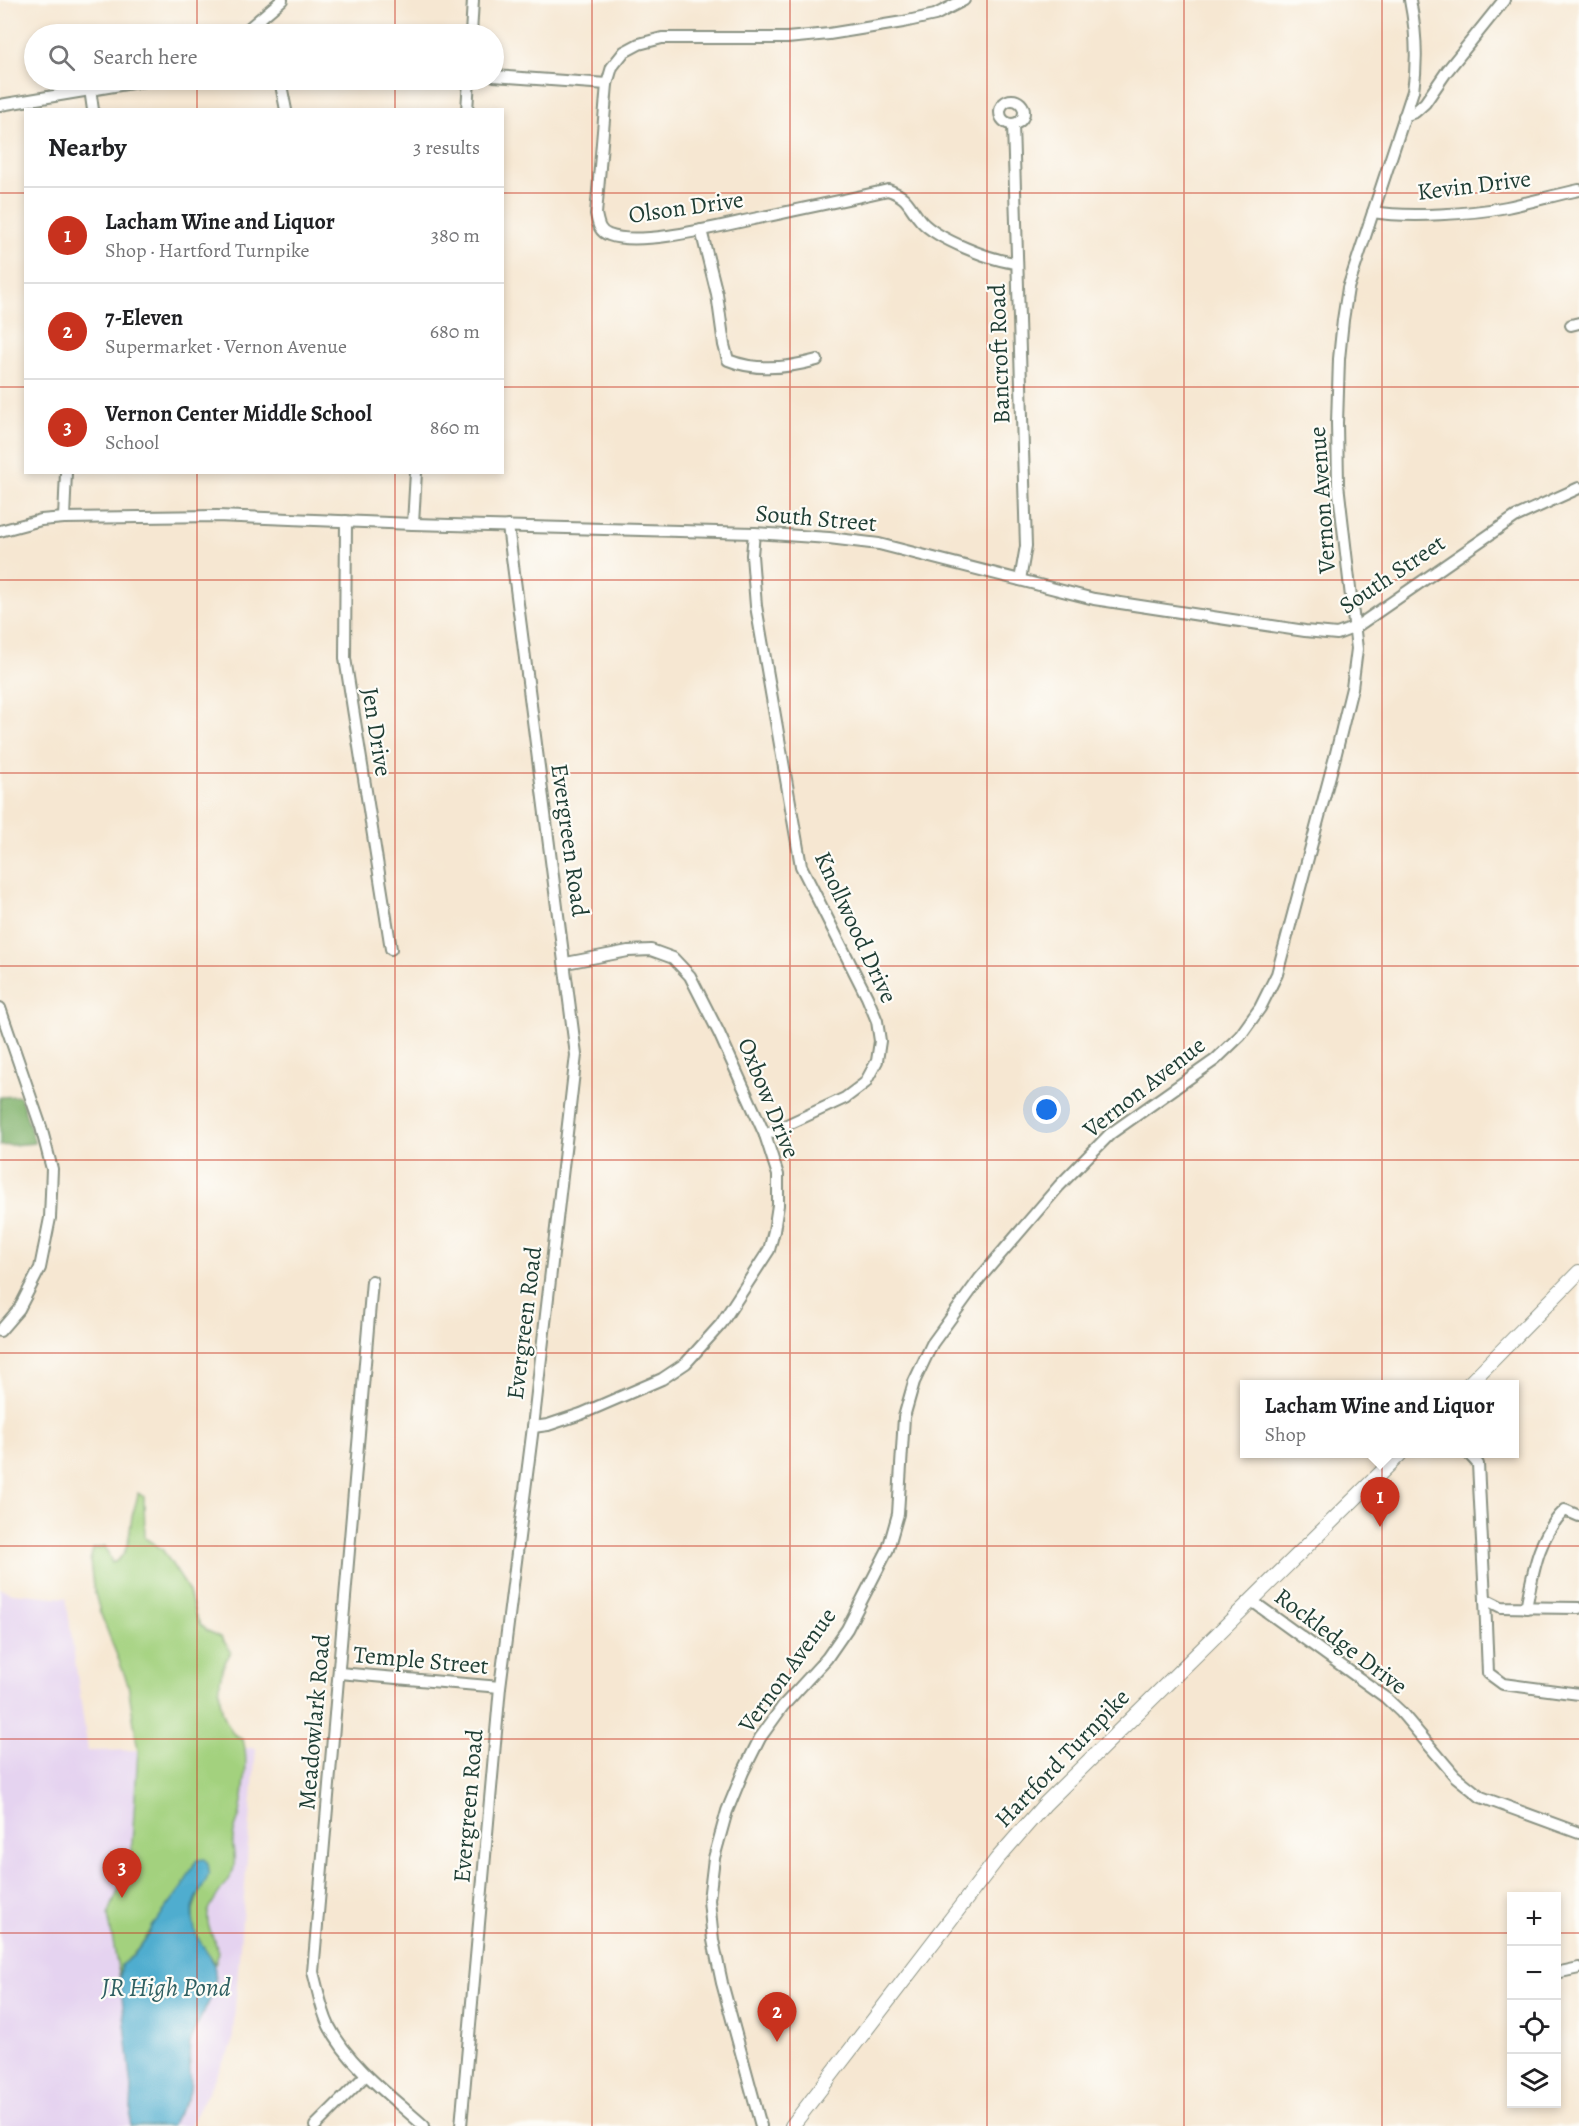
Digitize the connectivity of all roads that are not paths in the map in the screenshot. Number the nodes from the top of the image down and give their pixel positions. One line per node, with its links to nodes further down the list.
1 (282, 0): 6 (street)
2 (473, 0): 7 (street)
3 (964, 0): 9 (street)
4 (1410, 0): 18 (street, Vernon Avenue)
5 (1504, 0): 18 (street)
6 (257, 24)
7 (472, 24)
8 (504, 77): 9 (street)
9 (607, 84): 22 (street, Olson Drive)
10 (84, 90): 14 (street)
11 (90, 90): 15 (street)
12 (282, 90): 16 (street)
13 (468, 90): 17 (street)
14 (0, 105)
15 (93, 108)
16 (286, 108)
17 (467, 108)
18 (1404, 116): 21 (street, Vernon Avenue)
19 (1013, 125): 23 (street, Bancroft Road)
20 (1579, 190): 21 (street, Kevin Drive)
21 (1373, 212): 35 (street, Vernon Avenue)
22 (701, 230): 23 (street, Olson Drive); 24 (street)
23 (1017, 263): 34 (street, Bancroft Road)
24 (817, 360)
25 (66, 474): 28 (street)
26 (416, 474): 30 (street)
27 (1579, 488): 35 (street, South Street)
28 (64, 518): 29 (street, South Street); 32 (street, South Street)
29 (346, 521): 30 (street, South Street); 36 (street, Jen Drive)
30 (412, 524): 31 (street, South Street)
31 (508, 526): 33 (street, South Street); 37 (street, Evergreen Road)
32 (0, 531)
33 (754, 533): 34 (street, South Street); 39 (street, Knollwood Drive)
34 (1020, 580): 35 (street, South Street)
35 (1356, 627): 62 (street, Vernon Avenue)
36 (391, 949)
37 (566, 963): 39 (street, Oxbow Drive); 44 (street, Evergreen Road)
38 (0, 1008): 42 (street)
39 (765, 1135): 44 (street, Oxbow Drive)
40 (1579, 1272): 43 (main road)
41 (372, 1281): 52 (street, Meadowlark Road)
42 (0, 1331)
43 (1473, 1380)
44 (533, 1427): 53 (street, Evergreen Road)
45 (1396, 1458): 49 (main road, Hartford Turnpike)
46 (1473, 1458): 48 (street)
47 (1579, 1516): 50 (street)
48 (1485, 1599): 50 (street); 54 (street)
49 (1252, 1601): 55 (street, Rockledge Drive); 63 (main road, Hartford Turnpike)
50 (1526, 1608): 51 (street)
51 (1579, 1608)
52 (339, 1673): 53 (street, Temple Street); 58 (street, Meadowlark Road)
53 (500, 1688): 61 (street, Evergreen Road)
54 (1579, 1694)
55 (1579, 1833)
56 (1579, 1968): 57 (street)
57 (1561, 1972)
58 (366, 2075): 59 (street); 60 (street, Meadowlark Road)
59 (315, 2126)
60 (424, 2126)
61 (461, 2126)
62 (761, 2126)
63 (792, 2126)

